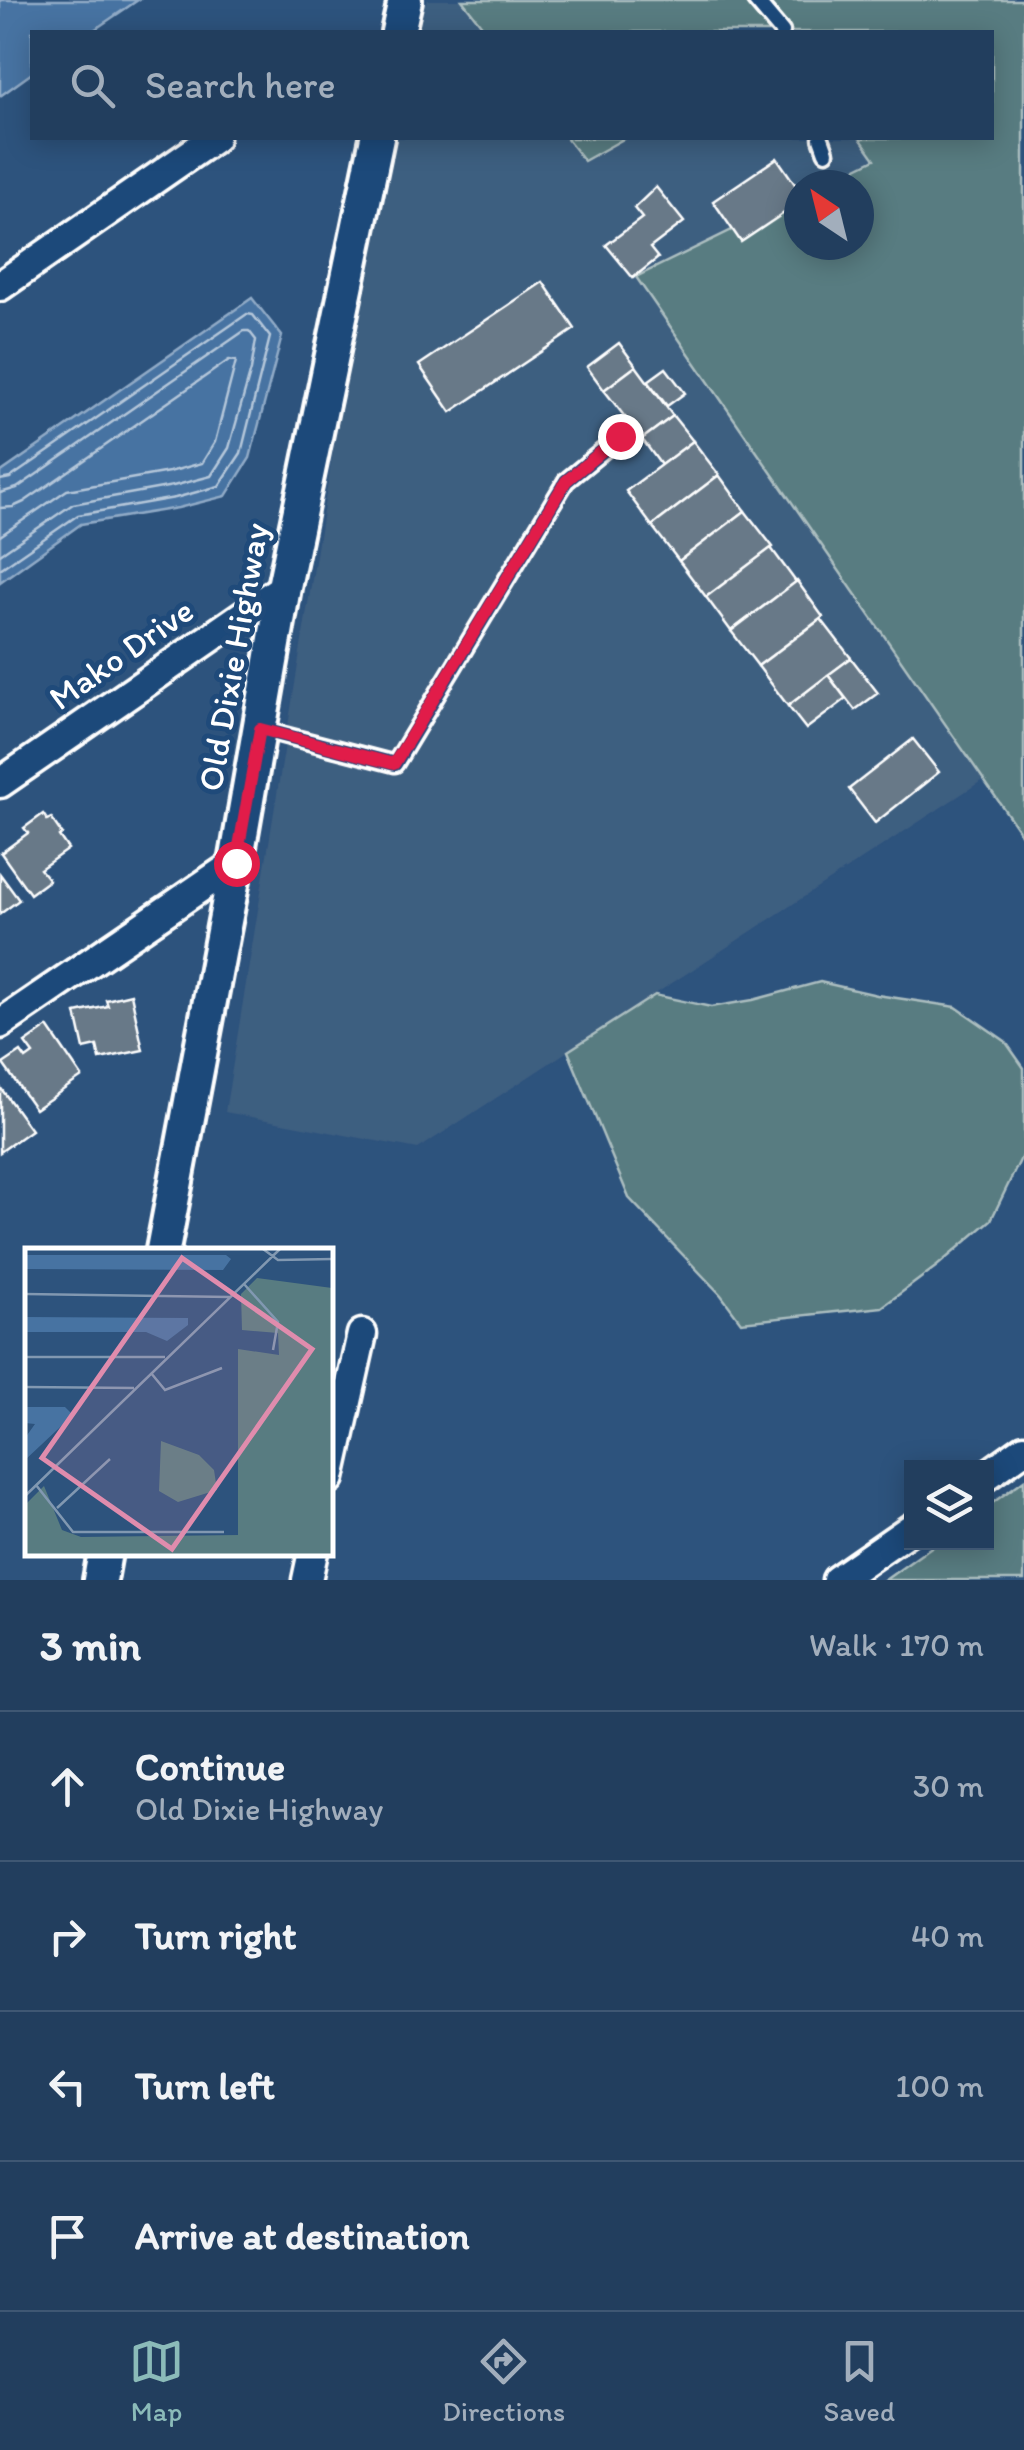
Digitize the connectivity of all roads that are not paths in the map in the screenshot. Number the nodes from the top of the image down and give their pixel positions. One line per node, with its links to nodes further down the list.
1 (755, 0): 2 (lane)
2 (780, 30)
3 (211, 140): 5 (street)
4 (377, 140): 7 (street, Old Dixie Highway)
5 (0, 286)
6 (620, 436): 8 (lane)
7 (284, 586): 8 (street, Old Dixie Highway); 9 (street, Mako Drive)
8 (260, 729): 10 (street, Old Dixie Highway)
9 (0, 783)
10 (236, 863): 11 (street); 12 (street, Old Dixie Highway)
11 (0, 1024)
12 (163, 1248)
13 (362, 1334): 15 (street)
14 (1024, 1449): 16 (street)
15 (332, 1469)
16 (994, 1470)
17 (904, 1534): 22 (street)
18 (104, 1555): 20 (street)
19 (312, 1555): 21 (street)
20 (100, 1580)
21 (307, 1580)
22 (838, 1580)

